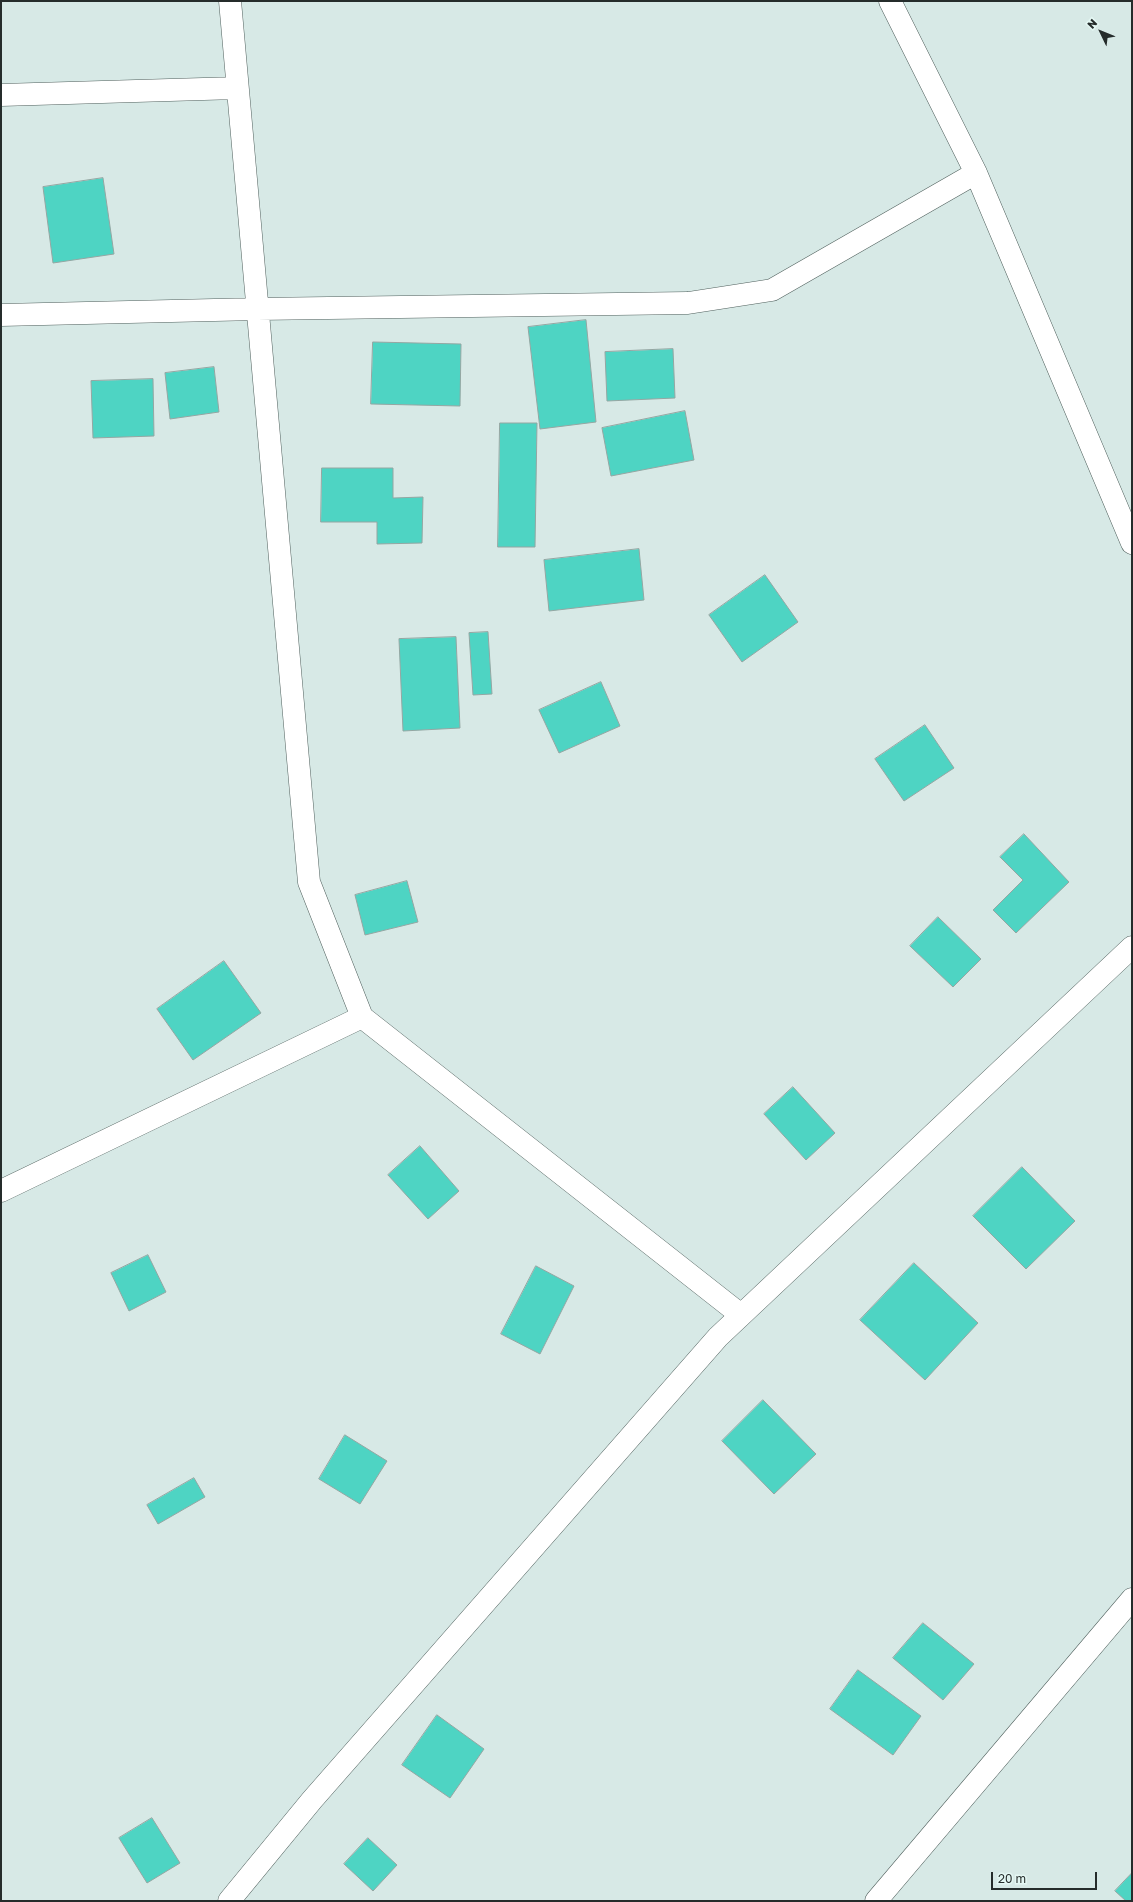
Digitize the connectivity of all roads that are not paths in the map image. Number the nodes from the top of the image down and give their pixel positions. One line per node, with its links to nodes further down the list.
1 (230, 1): 3 (street)
2 (890, 1): 5 (street)
3 (237, 88): 4 (street); 6 (street)
4 (1, 94)
5 (976, 173): 6 (street); 8 (street)
6 (257, 309): 7 (street); 10 (street)
7 (1, 314)
8 (1132, 543)
9 (1132, 947): 12 (street)
10 (362, 1017): 11 (street); 12 (street)
11 (1, 1191)
12 (741, 1315): 14 (street)
13 (1132, 1599): 15 (street)
14 (229, 1901)
15 (876, 1901)

